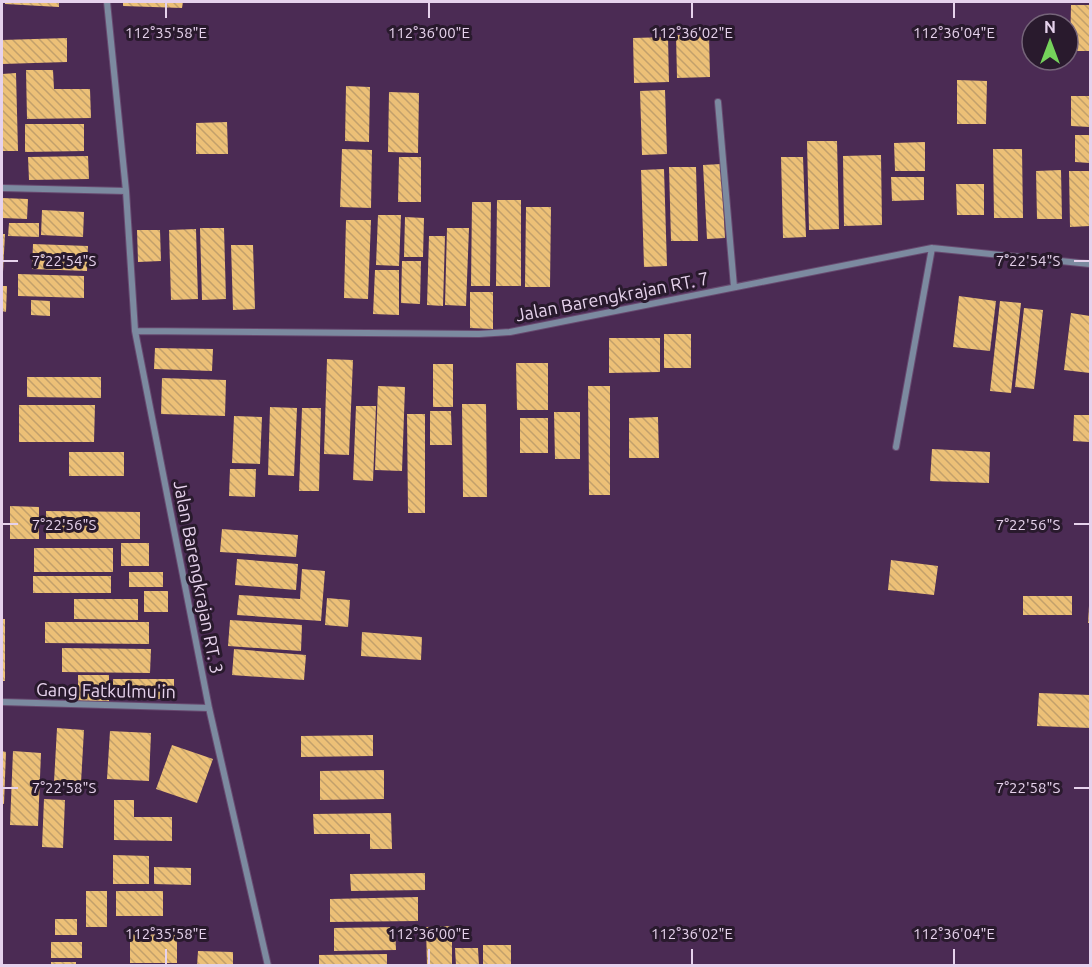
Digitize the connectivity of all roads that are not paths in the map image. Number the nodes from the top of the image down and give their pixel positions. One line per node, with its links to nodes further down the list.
1 (107, 2): 4 (street, Jalan Barengkrajan RT. 3)
2 (718, 102): 7 (street)
3 (2, 188): 4 (street)
4 (126, 191): 8 (street, Jalan Barengkrajan RT. 3)
5 (932, 248): 6 (street, Jalan Barengkrajan RT. 7); 7 (street, Jalan Barengkrajan RT. 7); 9 (street)
6 (1090, 264)
7 (734, 287): 8 (street, Jalan Barengkrajan RT. 7)
8 (135, 331): 11 (street, Jalan Barengkrajan RT. 3)
9 (896, 447)
10 (2, 702): 11 (street, Gang Fatkulmu'in)
11 (209, 708): 12 (street, Jalan Barengkrajan RT. 3)
12 (268, 966)

